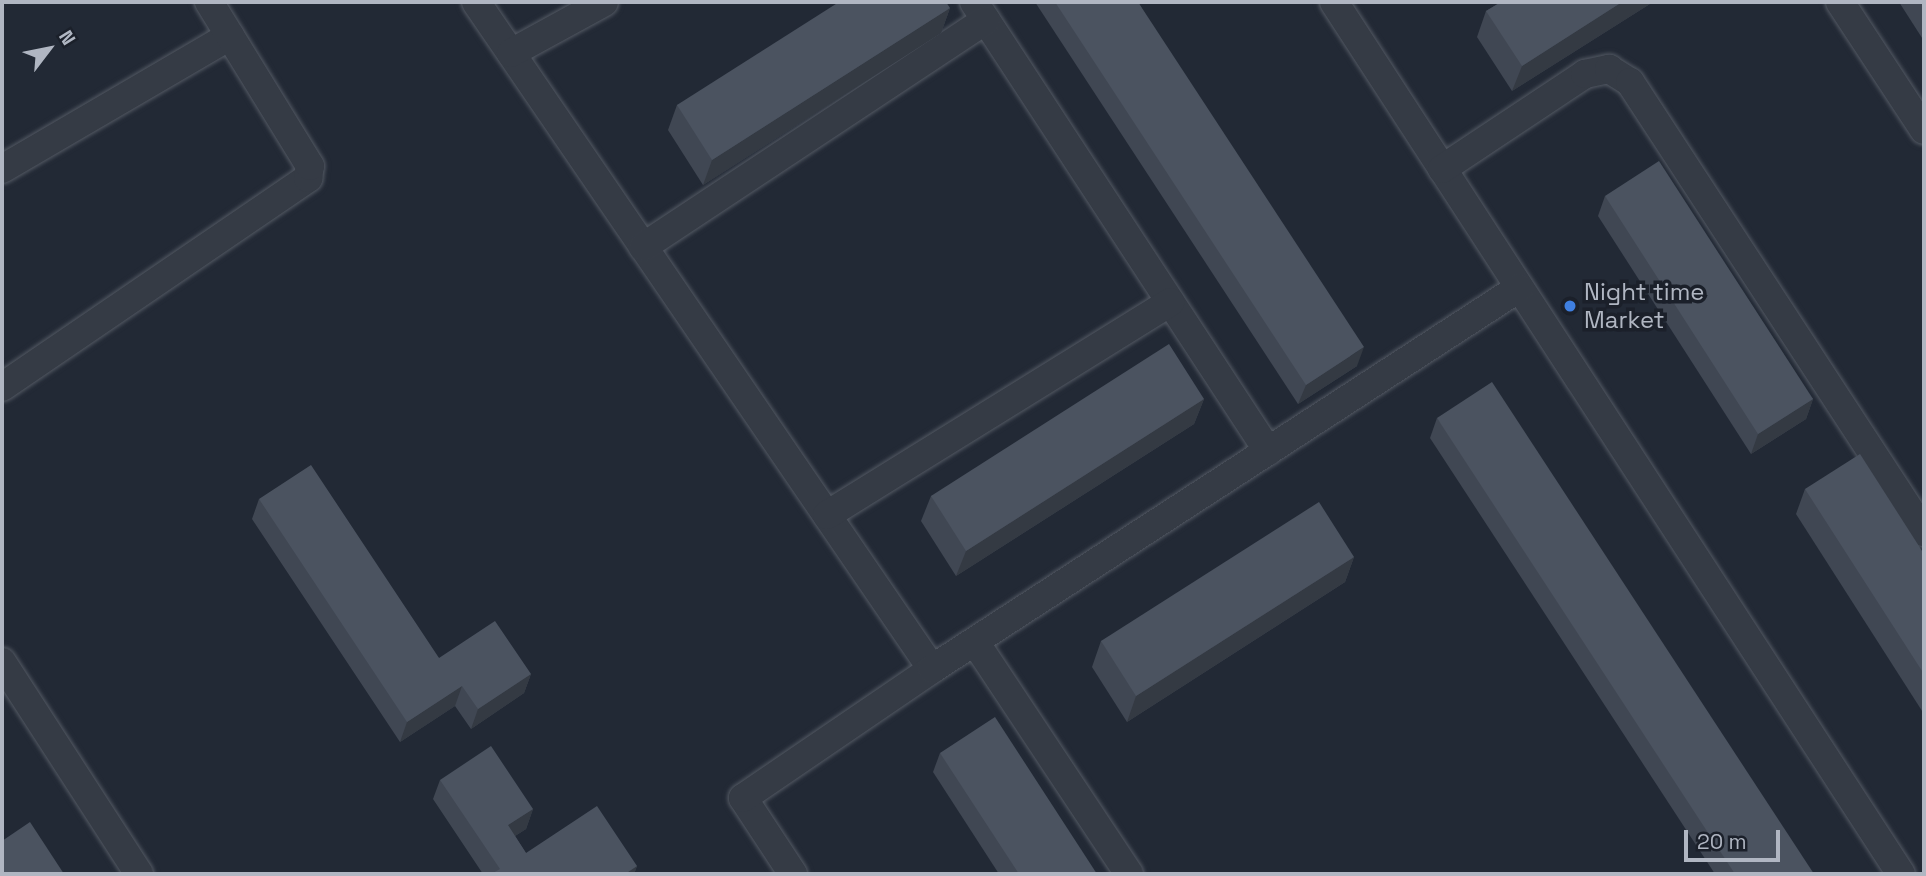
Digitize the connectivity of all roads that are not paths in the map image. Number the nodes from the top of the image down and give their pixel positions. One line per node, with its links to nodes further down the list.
1 (209, 2): 7 (street)
2 (476, 2): 8 (street)
3 (604, 2): 8 (street)
4 (1334, 2): 11 (street)
5 (1840, 2): 9 (street)
6 (980, 11): 12 (street); 14 (street)
7 (230, 36): 10 (street); 15 (street)
8 (511, 53): 12 (street)
9 (1924, 130)
10 (2, 169)
11 (1442, 169): 13 (street); 18 (street)
12 (643, 247): 17 (street)
13 (1519, 288): 16 (street); 25 (street)
14 (1170, 302): 16 (street); 17 (street)
15 (2, 387)
16 (1268, 451): 19 (street)
17 (827, 515): 21 (street)
18 (1924, 532)
19 (975, 642): 21 (street); 24 (street)
20 (2, 662): 22 (street)
21 (932, 669): 23 (street)
22 (139, 874)
23 (793, 874)
24 (1129, 874)
25 (1900, 874)

